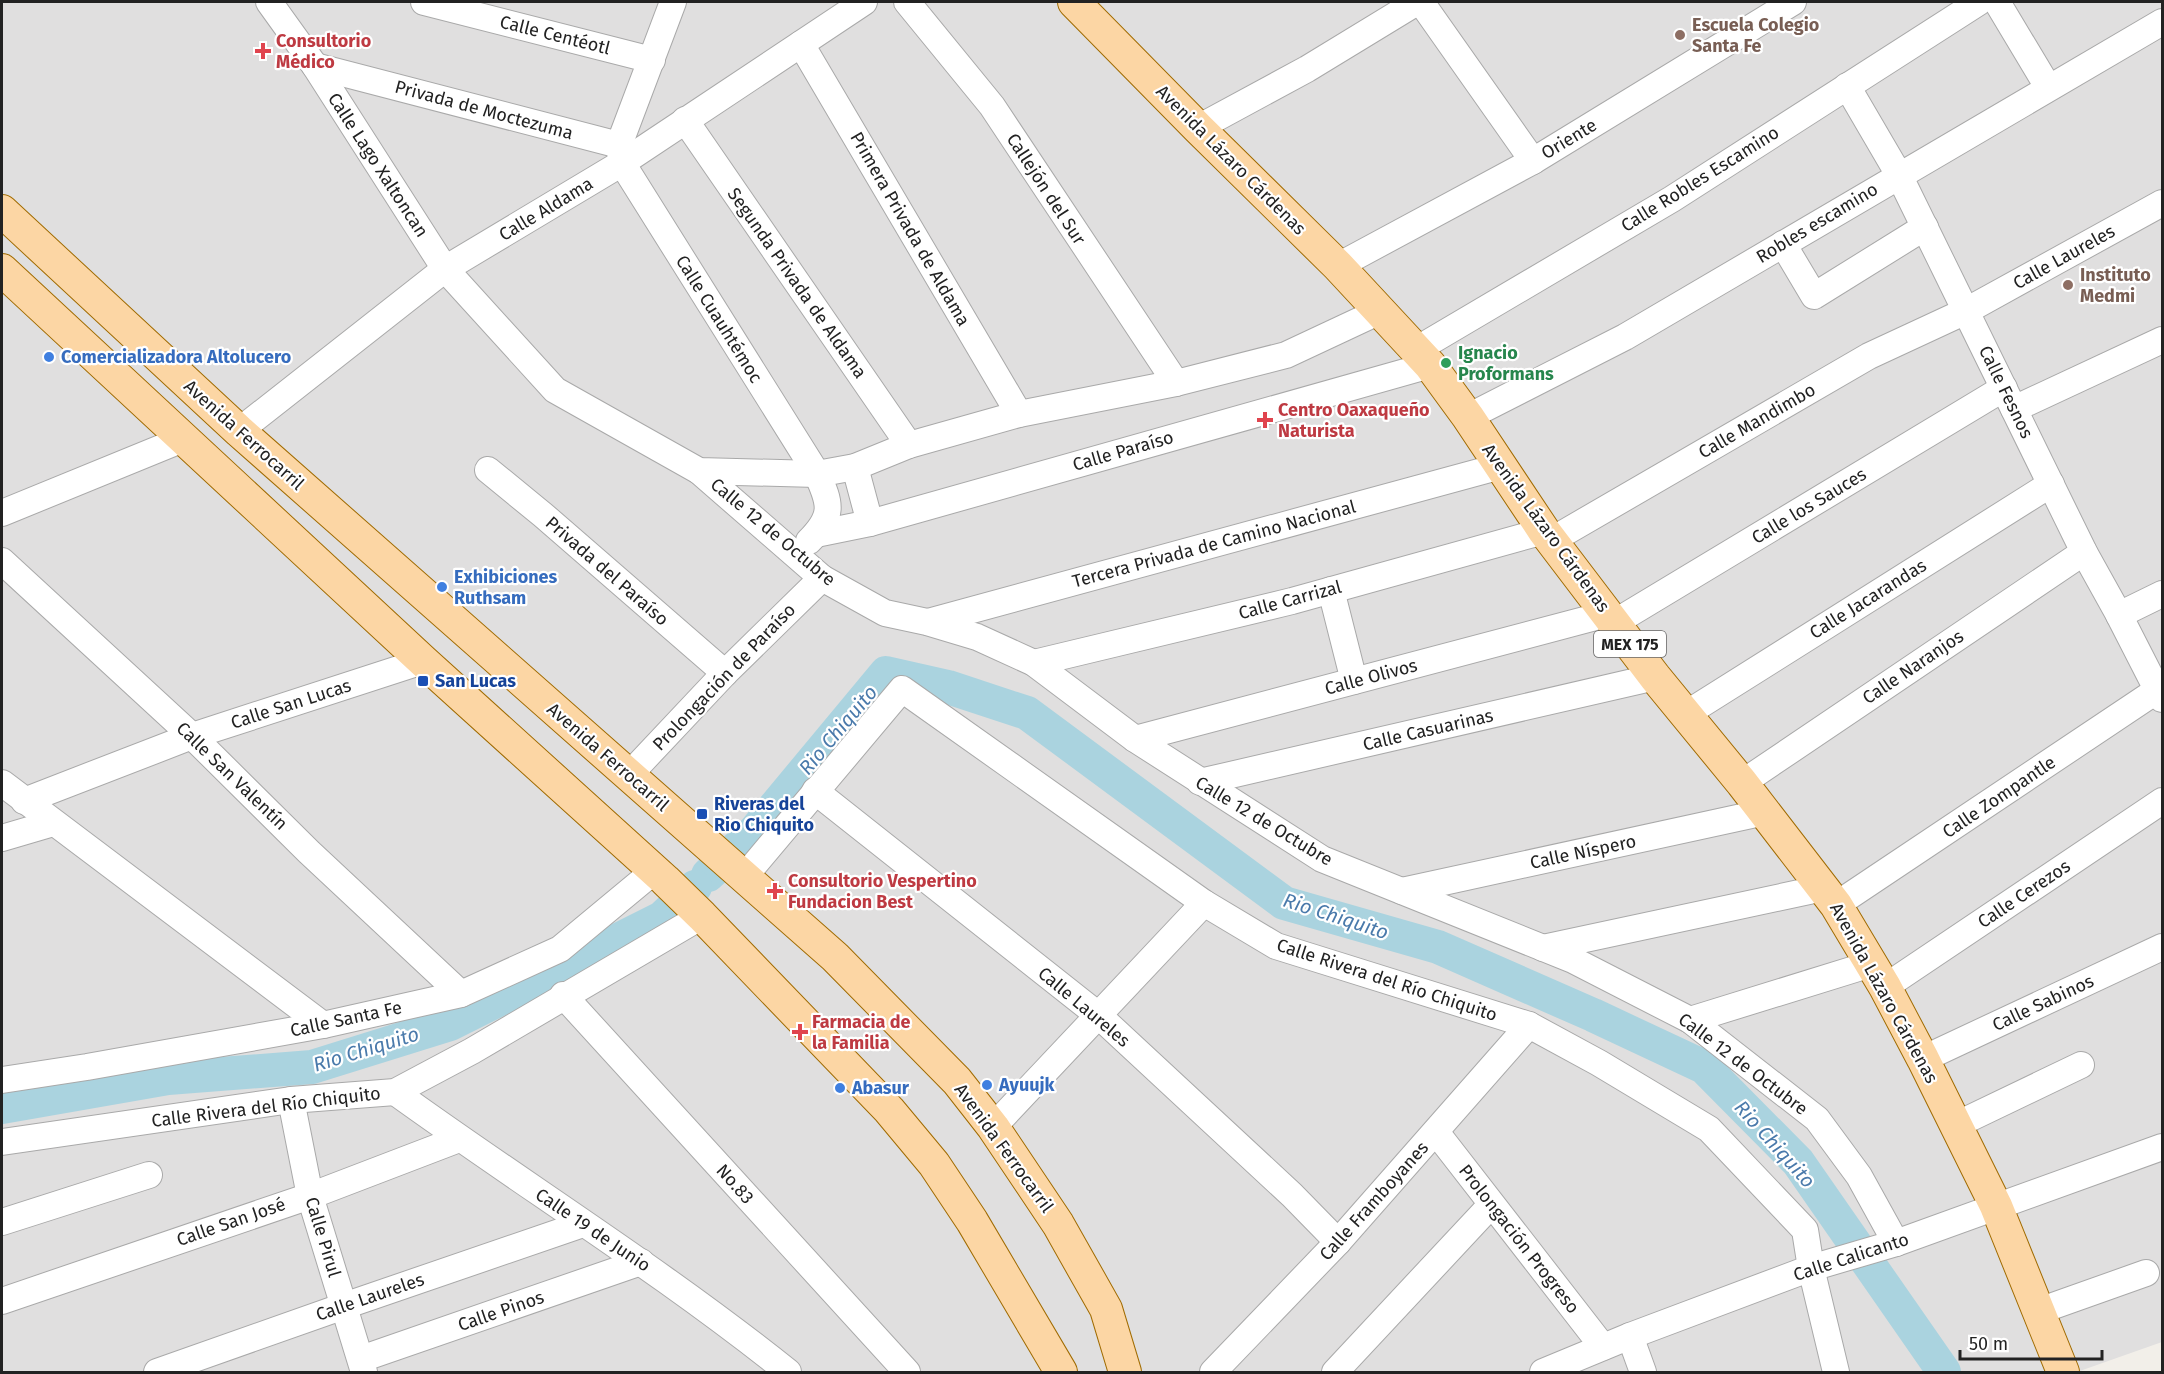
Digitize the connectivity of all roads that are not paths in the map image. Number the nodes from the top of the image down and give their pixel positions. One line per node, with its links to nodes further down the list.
1 (269, 2): 14 (street, Calle Lago Xaltoncan)
2 (424, 2): 13 (street, Calle Centéotl)
3 (673, 2): 13 (street)
4 (864, 2): 12 (street, Calle Aldama)
5 (908, 2): 33 (street, Callejón del Sur)
6 (1074, 2): 18 (main road, Avenida Lázaro Cárdenas / MEX 175)
7 (1419, 2): 18 (street); 20 (street)
8 (1793, 2): 20 (street, Oriente)
9 (1979, 2): 15 (street, Calle Robles Escamino)
10 (1997, 2): 16 (street)
11 (2163, 22): 16 (street, Robles escamino)
12 (801, 44): 17 (street, Calle Aldama); 35 (street, Primera Privada de Aldama)
13 (652, 60): 19 (street)
14 (315, 66): 19 (street, Privada de Moctezuma); 27 (street, Calle Lago Xaltoncan)
15 (1847, 86): 21 (street, Calle Fesnos); 32 (street, Calle Robles Escamino)
16 (2048, 87): 21 (street, Robles escamino)
17 (685, 120): 19 (street, Calle Aldama); 39 (street, Segunda Privada de Aldama)
18 (1198, 128): 26 (main road, Avenida Lázaro Cárdenas / MEX 175)
19 (620, 154): 27 (street, Calle Aldama); 44 (street, Calle Cuauhtémoc)
20 (1533, 161): 26 (street, Oriente)
21 (1899, 175): 24 (street, Calle Fesnos); 25 (street, Robles escamino)
22 (2163, 203): 30 (street, Calle Laureles)
23 (2, 211): 37 (main road, Avenida Ferrocarril)
24 (1925, 227): 25 (street); 30 (street, Calle Fesnos)
25 (1783, 244): 36 (street, Robles escamino)
26 (1338, 266): 29 (main road, Avenida Lázaro Cárdenas / MEX 175)
27 (445, 269): 37 (street, Calle Aldama); 43 (street, Calle 12 de Octubre)
28 (2, 270): 38 (main road)
29 (1380, 311): 32 (main road, Avenida Lázaro Cárdenas / MEX 175); 33 (street, Calle 12 de Octubre)
30 (1966, 311): 34 (street, Calle Fesnos); 49 (street, Calle Mandimbo)
31 (2163, 340): 34 (street, Calle los Sauces)
32 (1423, 357): 36 (main road, Avenida Lázaro Cárdenas / MEX 175); 47 (street, Calle Paraíso)
33 (1176, 383): 35 (street, Calle 12 de Octubre)
34 (2009, 399): 45 (street, Calle Fesnos); 57 (street, Calle los Sauces)
35 (1019, 414): 39 (street, Calle 12 de Octubre)
36 (1468, 417): 40 (main road, Avenida Lázaro Cárdenas / MEX 175)
37 (239, 431): 64 (main road, Avenida Ferrocarril)
38 (183, 439): 46 (street); 59 (main road)
39 (909, 445): 41 (street, Calle 12 de Octubre)
40 (1501, 466): 49 (main road, Avenida Lázaro Cárdenas / MEX 175); 58 (street, Tercera Privada de Camino Nacional)
41 (855, 467): 44 (street, Calle 12 de Octubre); 47 (street)
42 (488, 470): 61 (street, Privada del Paraíso)
43 (699, 471): 44 (street, Calle 12 de Octubre); 51 (street, Calle 12 de Octubre)
44 (817, 474): 48 (street, Calle Cuauhtémoc)
45 (2051, 484): 50 (street, Calle Fesnos); 66 (street, Calle Jacarandas)
46 (2, 513)
47 (870, 523): 48 (street, Calle Paraíso)
48 (816, 534): 51 (street)
49 (1548, 536): 54 (street, Calle Carrizal); 57 (main road, Avenida Lázaro Cárdenas / MEX 175)
50 (2084, 552): 56 (street, Calle Fesnos); 73 (street, Calle Naranjos)
51 (796, 554): 53 (street, Calle 12 de Octubre)
52 (2, 561): 68 (street, Calle San Valentín)
53 (822, 578): 58 (street, Calle 12 de Octubre); 61 (street, Prolongación de Paraíso)
54 (1331, 590): 60 (street, Calle Carrizal); 63 (street)
55 (2163, 594): 56 (street)
56 (2119, 615): 65 (street, Calle Fesnos)
57 (1611, 618): 62 (main road, Avenida Lázaro Cárdenas / MEX 175); 63 (street, Calle Olivos)
58 (927, 622): 60 (street, Calle 12 de Octubre)
59 (423, 661): 67 (main road); 68 (street, Calle San Lucas)
60 (1034, 663): 69 (street, Calle 12 de Octubre)
61 (725, 673): 70 (street, Prolongación de Paraíso)
62 (1655, 677): 66 (main road, Avenida Lázaro Cárdenas / MEX 175); 71 (street, Calle Casuarinas)
63 (1354, 681): 69 (street, Calle Olivos)
64 (529, 689): 67 (main road); 70 (main road, Avenida Ferrocarril)
65 (2161, 692): 83 (street, Calle Zompantle)
66 (1686, 714): 73 (main road, Avenida Lázaro Cárdenas / MEX 175)
67 (498, 729): 81 (main road)
68 (192, 736): 75 (street, Calle San Lucas); 89 (street, Calle San Valentín)
69 (1136, 740): 71 (street, Calle 12 de Octubre)
70 (628, 776): 80 (main road, Avenida Ferrocarril)
71 (1200, 782): 82 (street, Calle 12 de Octubre)
72 (2, 783): 75 (street)
73 (1742, 783): 77 (main road, Avenida Lázaro Cárdenas / MEX 175)
74 (815, 791): 80 (street); 84 (street, Calle Rivera del Río Chiquito); 91 (street, Calle Laureles)
75 (24, 801): 78 (street)
76 (2163, 801): 88 (street, Calle Cerezos)
77 (1765, 812): 82 (street, Calle Níspero); 83 (main road, Avenida Lázaro Cárdenas / MEX 175)
78 (54, 823): 79 (street); 93 (street)
79 (2, 838)
80 (740, 873): 101 (main road, Avenida Ferrocarril)
81 (659, 875): 85 (main road); 89 (street, Calle Santa Fe)
82 (1402, 891): 87 (street, Calle 12 de Octubre)
83 (1829, 897): 87 (street); 88 (main road, Avenida Lázaro Cárdenas / MEX 175)
84 (1204, 903): 91 (street); 94 (street, Calle Rivera del Río Chiquito)
85 (697, 911): 90 (street, Calle Rivera del Río Chiquito); 126 (main road)
86 (2163, 947): 95 (street, Calle Sabinos)
87 (1543, 948): 92 (street, Calle 12 de Octubre)
88 (1878, 976): 92 (street, Calle Cerezos); 95 (main road, Avenida Lázaro Cárdenas / MEX 175)
89 (461, 994): 93 (street, Calle Santa Fe)
90 (563, 995): 98 (street, Calle Rivera del Río Chiquito); 125 (street, No.83)
91 (1098, 1015): 101 (street); 112 (street, Calle Laureles)
92 (1690, 1020): 113 (street, Calle 12 de Octubre)
93 (323, 1025): 97 (street, Calle Santa Fe)
94 (1529, 1025): 102 (street, Calle Framboyanes); 115 (street, Calle Rivera del Río Chiquito)
95 (1923, 1059): 100 (main road, Avenida Lázaro Cárdenas / MEX 175)
96 (2081, 1065): 100 (street)
97 (2, 1080)
98 (394, 1092): 99 (street, Calle Rivera del Río Chiquito); 103 (street, Calle 19 de Junio)
99 (291, 1100): 104 (street, Calle Rivera del Río Chiquito); 107 (street, Calle Pirul)
100 (1956, 1125): 109 (main road, Avenida Lázaro Cárdenas / MEX 175)
101 (993, 1127): 127 (main road, Avenida Ferrocarril)
102 (1436, 1132): 108 (street, Prolongación Progreso); 112 (street, Calle Framboyanes)
103 (459, 1139): 107 (street, Calle San José); 111 (street, Calle 19 de Junio)
104 (2, 1142)
105 (2163, 1147): 109 (street, Calle Calicanto)
106 (149, 1175): 110 (street)
107 (310, 1196): 117 (street, Calle San José); 118 (street, Calle Pirul)
108 (1491, 1205): 121 (street, Prolongación Progreso); 129 (street)
109 (1996, 1206): 113 (street, Calle Calicanto); 119 (main road, Avenida Lázaro Cárdenas / MEX 175)
110 (2, 1222)
111 (583, 1224): 114 (street, Calle 19 de Junio); 118 (street, Calle Laureles)
112 (1338, 1242): 128 (street, Calle Framboyanes)
113 (1888, 1246): 115 (street, Calle Calicanto)
114 (641, 1262): 122 (street, Calle Pinos); 124 (street, Calle 19 de Junio)
115 (1812, 1268): 120 (street, Calle Calicanto); 132 (street, Calle Rivera del Río Chiquito)
116 (2146, 1273): 119 (street)
117 (2, 1301)
118 (344, 1305): 122 (street, Calle Pirul); 123 (street, Calle Laureles)
119 (2039, 1311): 133 (main road, Avenida Lázaro Cárdenas / MEX 175)
120 (1630, 1336): 121 (street, Calle Calicanto); 131 (street)
121 (1604, 1347): 130 (street, Calle Calicanto)
122 (362, 1366)
123 (157, 1372)
124 (783, 1372)
125 (907, 1372)
126 (1061, 1372)
127 (1125, 1372)
128 (1213, 1372)
129 (1335, 1372)
130 (1543, 1372)
131 (1643, 1372)
132 (1836, 1372)
133 (2063, 1372)

